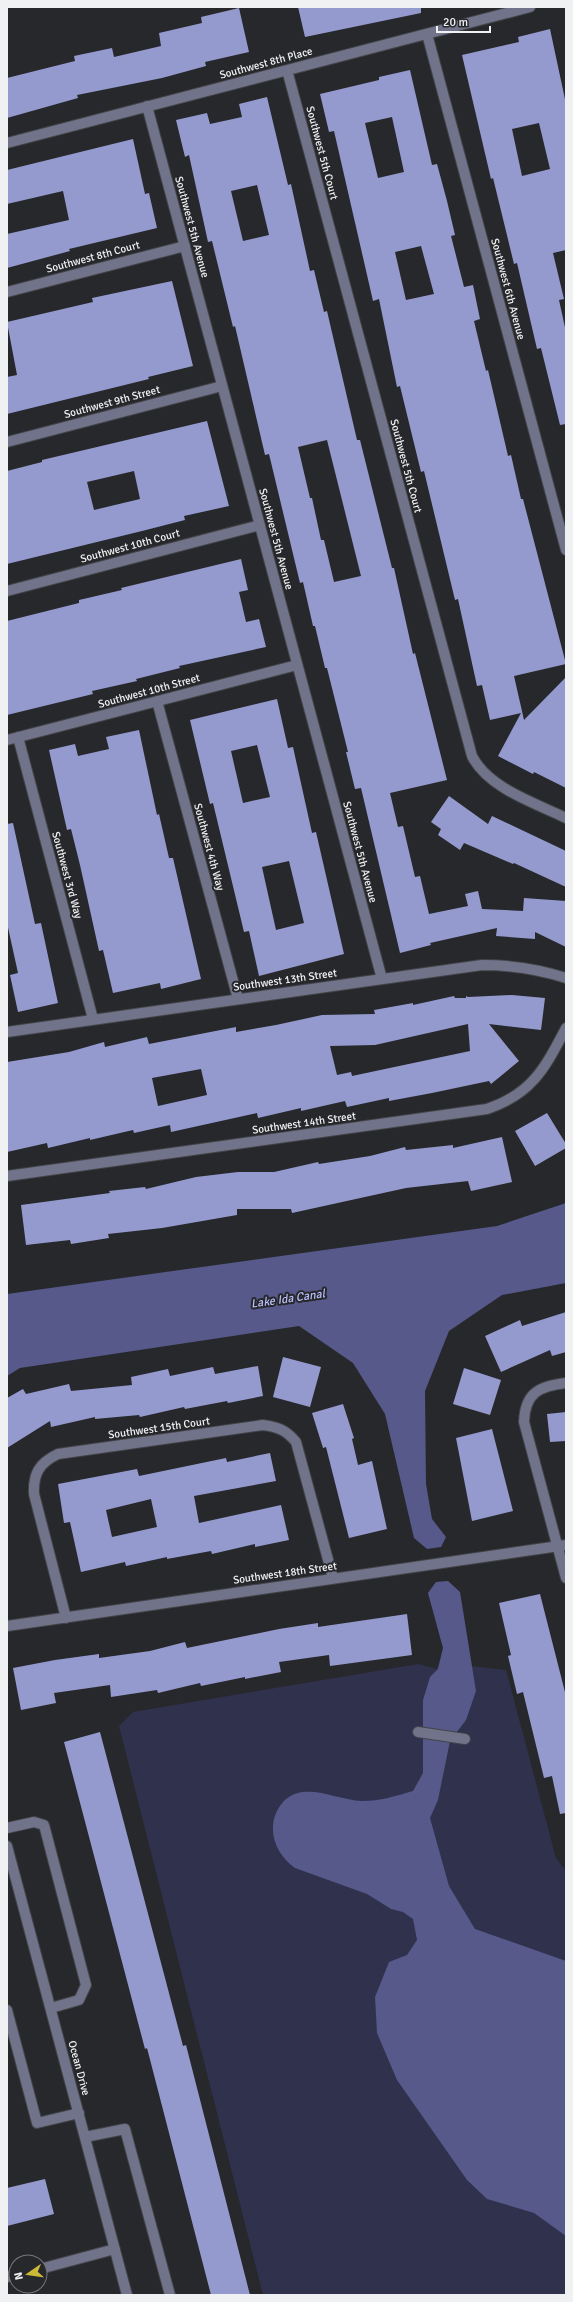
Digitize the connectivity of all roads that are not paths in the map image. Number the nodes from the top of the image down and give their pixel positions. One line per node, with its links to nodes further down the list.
1 (530, 7): 2 (street, Southwest 8th Place)
2 (427, 34): 3 (street, Southwest 8th Place); 11 (street, Southwest 6th Avenue)
3 (287, 70): 4 (street, Southwest 8th Place); 17 (street, Southwest 5th Court)
4 (147, 106): 5 (street, Southwest 8th Place); 6 (street, Southwest 5th Avenue)
5 (7, 143)
6 (185, 246): 7 (street, Southwest 8th Court); 8 (street, Southwest 5th Avenue)
7 (7, 292)
8 (222, 386): 9 (street, Southwest 9th Street); 10 (street, Southwest 5th Avenue)
9 (7, 442)
10 (260, 525): 12 (street, Southwest 10th Court); 13 (street, Southwest 5th Avenue)
11 (566, 550)
12 (7, 591)
13 (297, 665): 14 (street, Southwest 10th Street); 19 (street, Southwest 5th Avenue)
14 (158, 701): 15 (street, Southwest 10th Street); 20 (street, Southwest 4th Way)
15 (18, 738): 16 (street, Southwest 10th Street); 21 (street, Southwest 3rd Way)
16 (7, 740)
17 (566, 818)
18 (566, 978): 19 (street, Southwest 13th Street)
19 (382, 979): 20 (street, Southwest 13th Street)
20 (238, 999): 21 (street, Southwest 13th Street)
21 (93, 1020): 23 (street, Southwest 13th Street)
22 (566, 1028): 24 (street, Southwest 14th Street)
23 (7, 1032)
24 (7, 1176)
25 (566, 1383): 26 (street)
26 (562, 1546): 27 (street, Southwest 18th Street); 28 (street)
27 (333, 1578): 29 (street, Southwest 18th Street); 29 (street, Southwest 15th Court)
28 (566, 1578)
29 (66, 1618): 30 (street, Southwest 18th Street)
30 (7, 1626)
31 (418, 1732): 32 (street)
32 (465, 1738)
33 (7, 1828): 35 (street)
34 (7, 1846): 35 (street, Ocean Drive)
35 (51, 2008): 37 (street, Ocean Drive)
36 (7, 2010): 37 (street)
37 (79, 2113): 38 (street, Ocean Drive)
38 (85, 2137): 39 (street, Ocean Drive); 42 (street)
39 (115, 2249): 40 (street); 41 (street, Ocean Drive)
40 (48, 2267)
41 (128, 2295)
42 (170, 2295)

